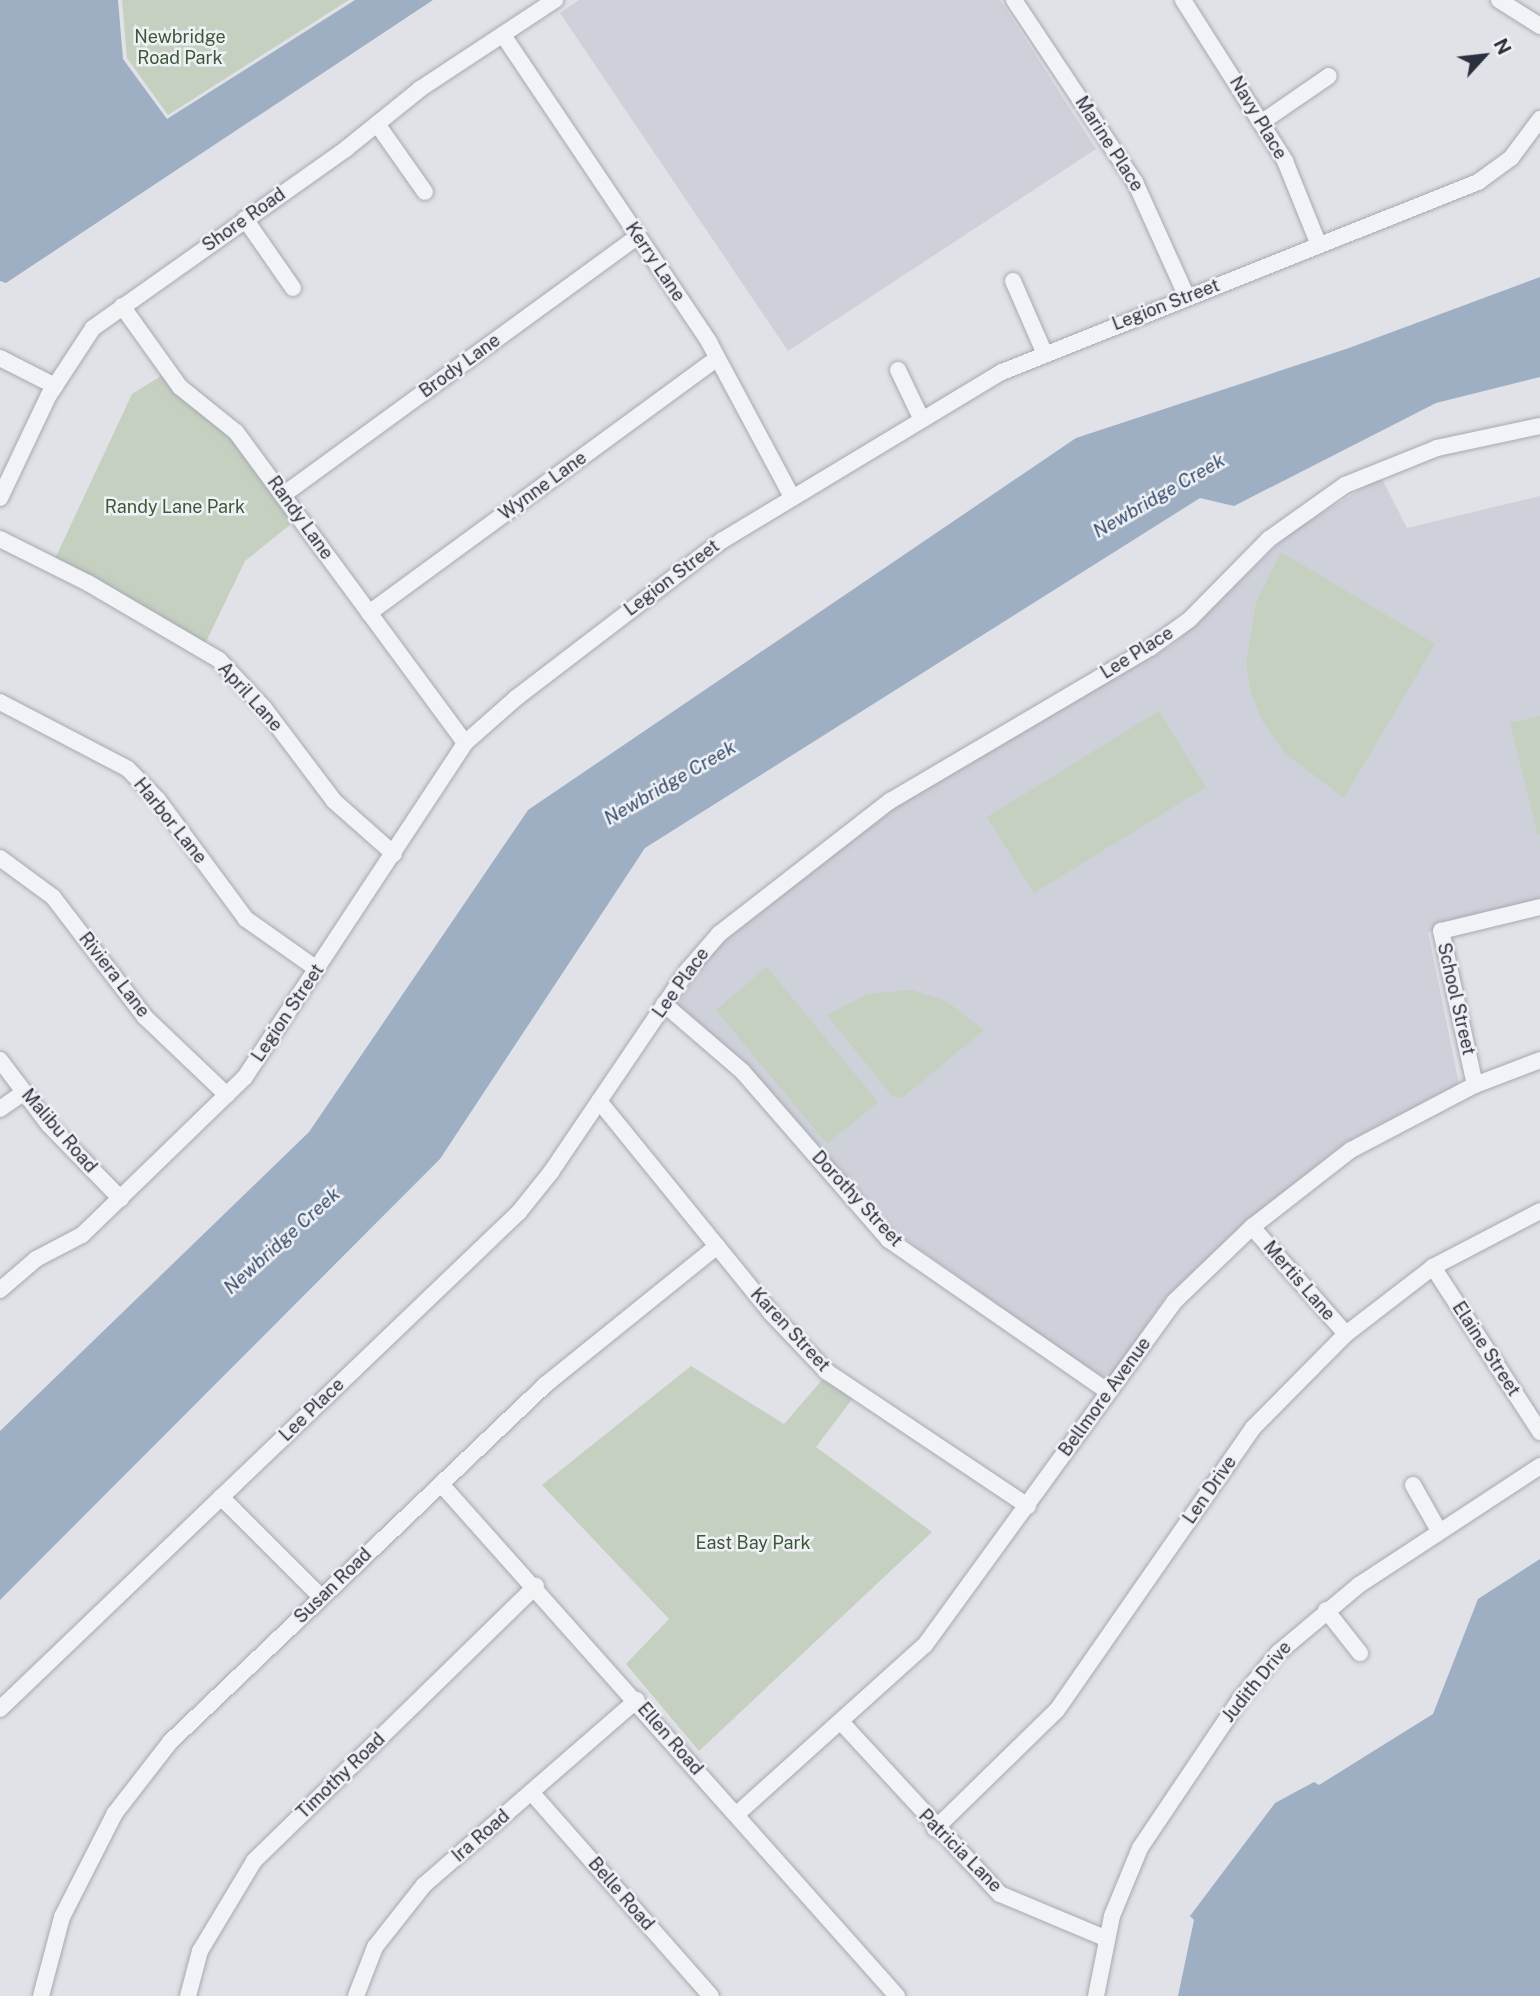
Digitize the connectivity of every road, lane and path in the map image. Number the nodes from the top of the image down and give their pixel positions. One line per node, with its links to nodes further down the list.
1 (555, 0): 6 (street, Shore Road)
2 (1014, 0): 17 (street, Marine Place)
3 (1183, 0): 9 (street, Navy Place)
4 (1499, 0): 5 (street)
5 (1540, 26)
6 (503, 34): 10 (street, Shore Road); 13 (street, Kerry Lane)
7 (1329, 76): 9 (street)
8 (1540, 119): 14 (street, Legion Street)
9 (1262, 122): 14 (street, Navy Place)
10 (377, 124): 11 (street); 12 (street, Shore Road)
11 (425, 191)
12 (245, 219): 16 (street); 18 (street, Shore Road)
13 (638, 236): 21 (street, Kerry Lane); 26 (street, Brody Lane)
14 (1319, 245): 17 (street, Legion Street)
15 (1013, 281): 19 (street)
16 (293, 288)
17 (1186, 297): 19 (street, Legion Street)
18 (122, 306): 23 (street, Shore Road); 26 (street, Randy Lane)
19 (1044, 352): 24 (street, Legion Street)
20 (0, 358): 23 (street)
21 (717, 359): 27 (street, Kerry Lane); 30 (street, Wynne Lane)
22 (898, 370): 24 (street)
23 (55, 386): 28 (street, Shore Road)
24 (922, 420): 27 (street, Legion Street)
25 (1540, 426): 37 (street, Lee Place)
26 (283, 495): 30 (street, Randy Lane)
27 (792, 497): 32 (street, Legion Street)
28 (0, 498)
29 (0, 539): 33 (street, April Lane)
30 (369, 613): 32 (street, Randy Lane)
31 (0, 702): 36 (street, Harbor Lane)
32 (466, 743): 33 (street, Legion Street)
33 (394, 854): 36 (street, Legion Street)
34 (0, 858): 42 (street, Riviera Lane)
35 (1540, 907): 40 (street, School Street)
36 (317, 969): 42 (street, Legion Street)
37 (664, 1004): 43 (street, Lee Place); 52 (street, Dorothy Street)
38 (0, 1060): 41 (street, Malibu Road)
39 (1540, 1060): 40 (street, Bellmore Avenue)
40 (1475, 1085): 47 (street, Bellmore Avenue)
41 (24, 1092): 44 (street); 45 (street, Malibu Road)
42 (227, 1095): 45 (street, Legion Street)
43 (599, 1101): 48 (street, Karen Street); 57 (street, Lee Place)
44 (0, 1109)
45 (121, 1199): 50 (street, Legion Street)
46 (1540, 1210): 49 (street, Len Drive)
47 (1252, 1227): 51 (street, Mertis Lane); 52 (street, Bellmore Avenue)
48 (717, 1246): 55 (street, Susan Road); 58 (street, Karen Street)
49 (1433, 1267): 51 (street, Len Drive); 53 (street, Elaine Street)
50 (0, 1290)
51 (1346, 1334): 69 (street, Len Drive)
52 (1107, 1391): 58 (street, Bellmore Avenue)
53 (1540, 1432)
54 (1540, 1466): 59 (street, Judith Drive)
55 (441, 1484): 60 (street, Ellen Road); 61 (street, Susan Road)
56 (1413, 1485): 59 (street)
57 (221, 1497): 61 (street); 65 (street, Lee Place)
58 (1028, 1506): 66 (street, Bellmore Avenue)
59 (1439, 1531): 62 (street, Judith Drive)
60 (536, 1586): 64 (street, Ellen Road); 72 (street, Timothy Road)
61 (321, 1597): 71 (street, Susan Road)
62 (1326, 1610): 63 (street); 70 (street, Judith Drive)
63 (1360, 1653)
64 (636, 1700): 67 (street, Ira Road); 68 (street, Ellen Road)
65 (0, 1709)
66 (842, 1723): 68 (street, Bellmore Avenue); 69 (street, Patricia Lane)
67 (531, 1792): 73 (street, Ira Road); 74 (street, Belle Road)
68 (737, 1814): 75 (street, Ellen Road)
69 (935, 1829): 70 (street, Patricia Lane)
70 (1108, 1939): 76 (street, Judith Drive)
71 (41, 1996)
72 (188, 1996)
73 (356, 1996)
74 (711, 1996)
75 (897, 1996)
76 (1096, 1996)

